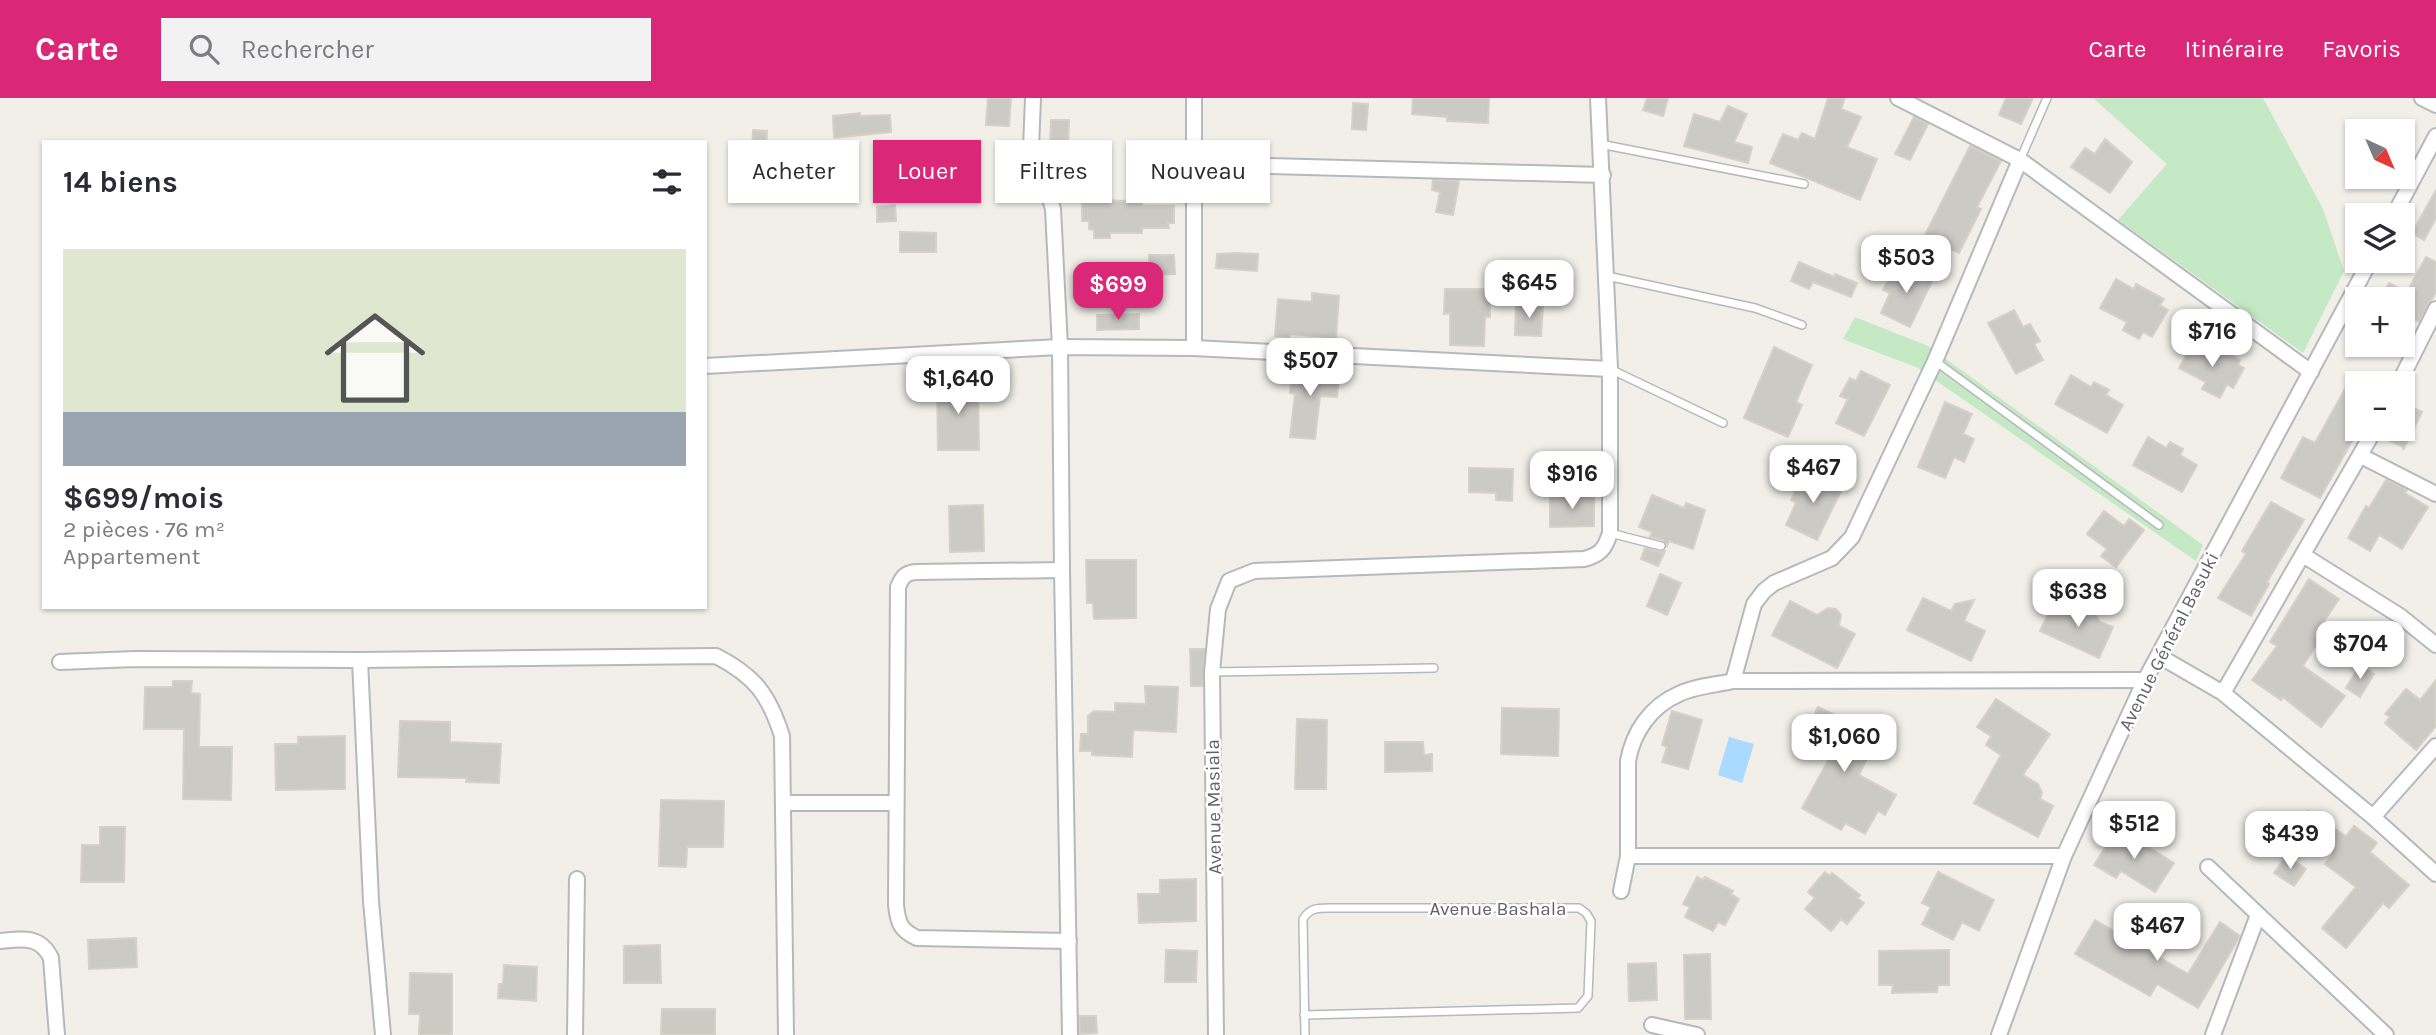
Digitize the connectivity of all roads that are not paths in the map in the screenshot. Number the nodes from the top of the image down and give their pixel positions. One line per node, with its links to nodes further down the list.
1 (1033, 98): 21 (street)
2 (1194, 98): 9 (street)
3 (1598, 98): 10 (street)
4 (1898, 98): 11 (street)
5 (2047, 98): 11 (lane)
6 (2422, 98): 7 (street)
7 (2436, 105)
8 (2436, 136): 16 (street)
9 (1195, 140)
10 (1600, 144): 13 (street); 14 (lane)
11 (2020, 160): 23 (street); 27 (street)
12 (1270, 166): 13 (street)
13 (1602, 175): 18 (street)
14 (1804, 184)
15 (1196, 203): 22 (street)
16 (2400, 203)
17 (2364, 273): 27 (street, Avenue Général Basuki)
18 (1607, 276): 20 (lane); 25 (street)
19 (2436, 309): 26 (street)
20 (1802, 325)
21 (1060, 347): 22 (street); 24 (street); 36 (street)
22 (1194, 348): 25 (street)
23 (1935, 361): 32 (lane); 44 (street)
24 (707, 366)
25 (1610, 369): 28 (lane); 33 (street)
26 (2405, 371)
27 (2311, 372): 38 (street, Avenue Général Basuki)
28 (1723, 423)
29 (2369, 441): 30 (street)
30 (2361, 456): 31 (street); 35 (street)
31 (2436, 494)
32 (2159, 525)
33 (1610, 533): 34 (lane); 42 (street, Avenue Masiala)
34 (1661, 546)
35 (2304, 555): 37 (street); 45 (street)
36 (1062, 570): 48 (street); 58 (street)
37 (2436, 645)
38 (2159, 656): 43 (street, Avenue Général Basuki); 45 (street)
39 (360, 660): 40 (street); 47 (street); 63 (street)
40 (60, 662)
41 (1434, 668): 42 (lane)
42 (1212, 672): 67 (street, Avenue Masiala)
43 (2145, 680): 44 (street); 51 (street, Avenue Général Basuki)
44 (1733, 681): 50 (street)
45 (2223, 693): 49 (street)
46 (2436, 746): 49 (street)
47 (782, 803): 48 (street); 65 (street)
48 (896, 803): 58 (street)
49 (2373, 817): 53 (street)
50 (1628, 856): 51 (street); 55 (street)
51 (2064, 856): 70 (street, Avenue Général Basuki)
52 (2208, 867): 56 (street)
53 (2436, 874)
54 (577, 879): 64 (street)
55 (1621, 891)
56 (2258, 915): 61 (street); 71 (street)
57 (0, 941): 62 (street)
58 (1069, 941): 66 (street)
59 (1304, 1015): 59 (lane, Avenue Bashala); 68 (lane, Avenue Bashala)
60 (1653, 1025): 69 (street)
61 (2382, 1034)
62 (57, 1035)
63 (383, 1035)
64 (575, 1035)
65 (786, 1035)
66 (1070, 1035)
67 (1216, 1035)
68 (1305, 1035)
69 (1697, 1035)
70 (1998, 1035)
71 (2213, 1035)

